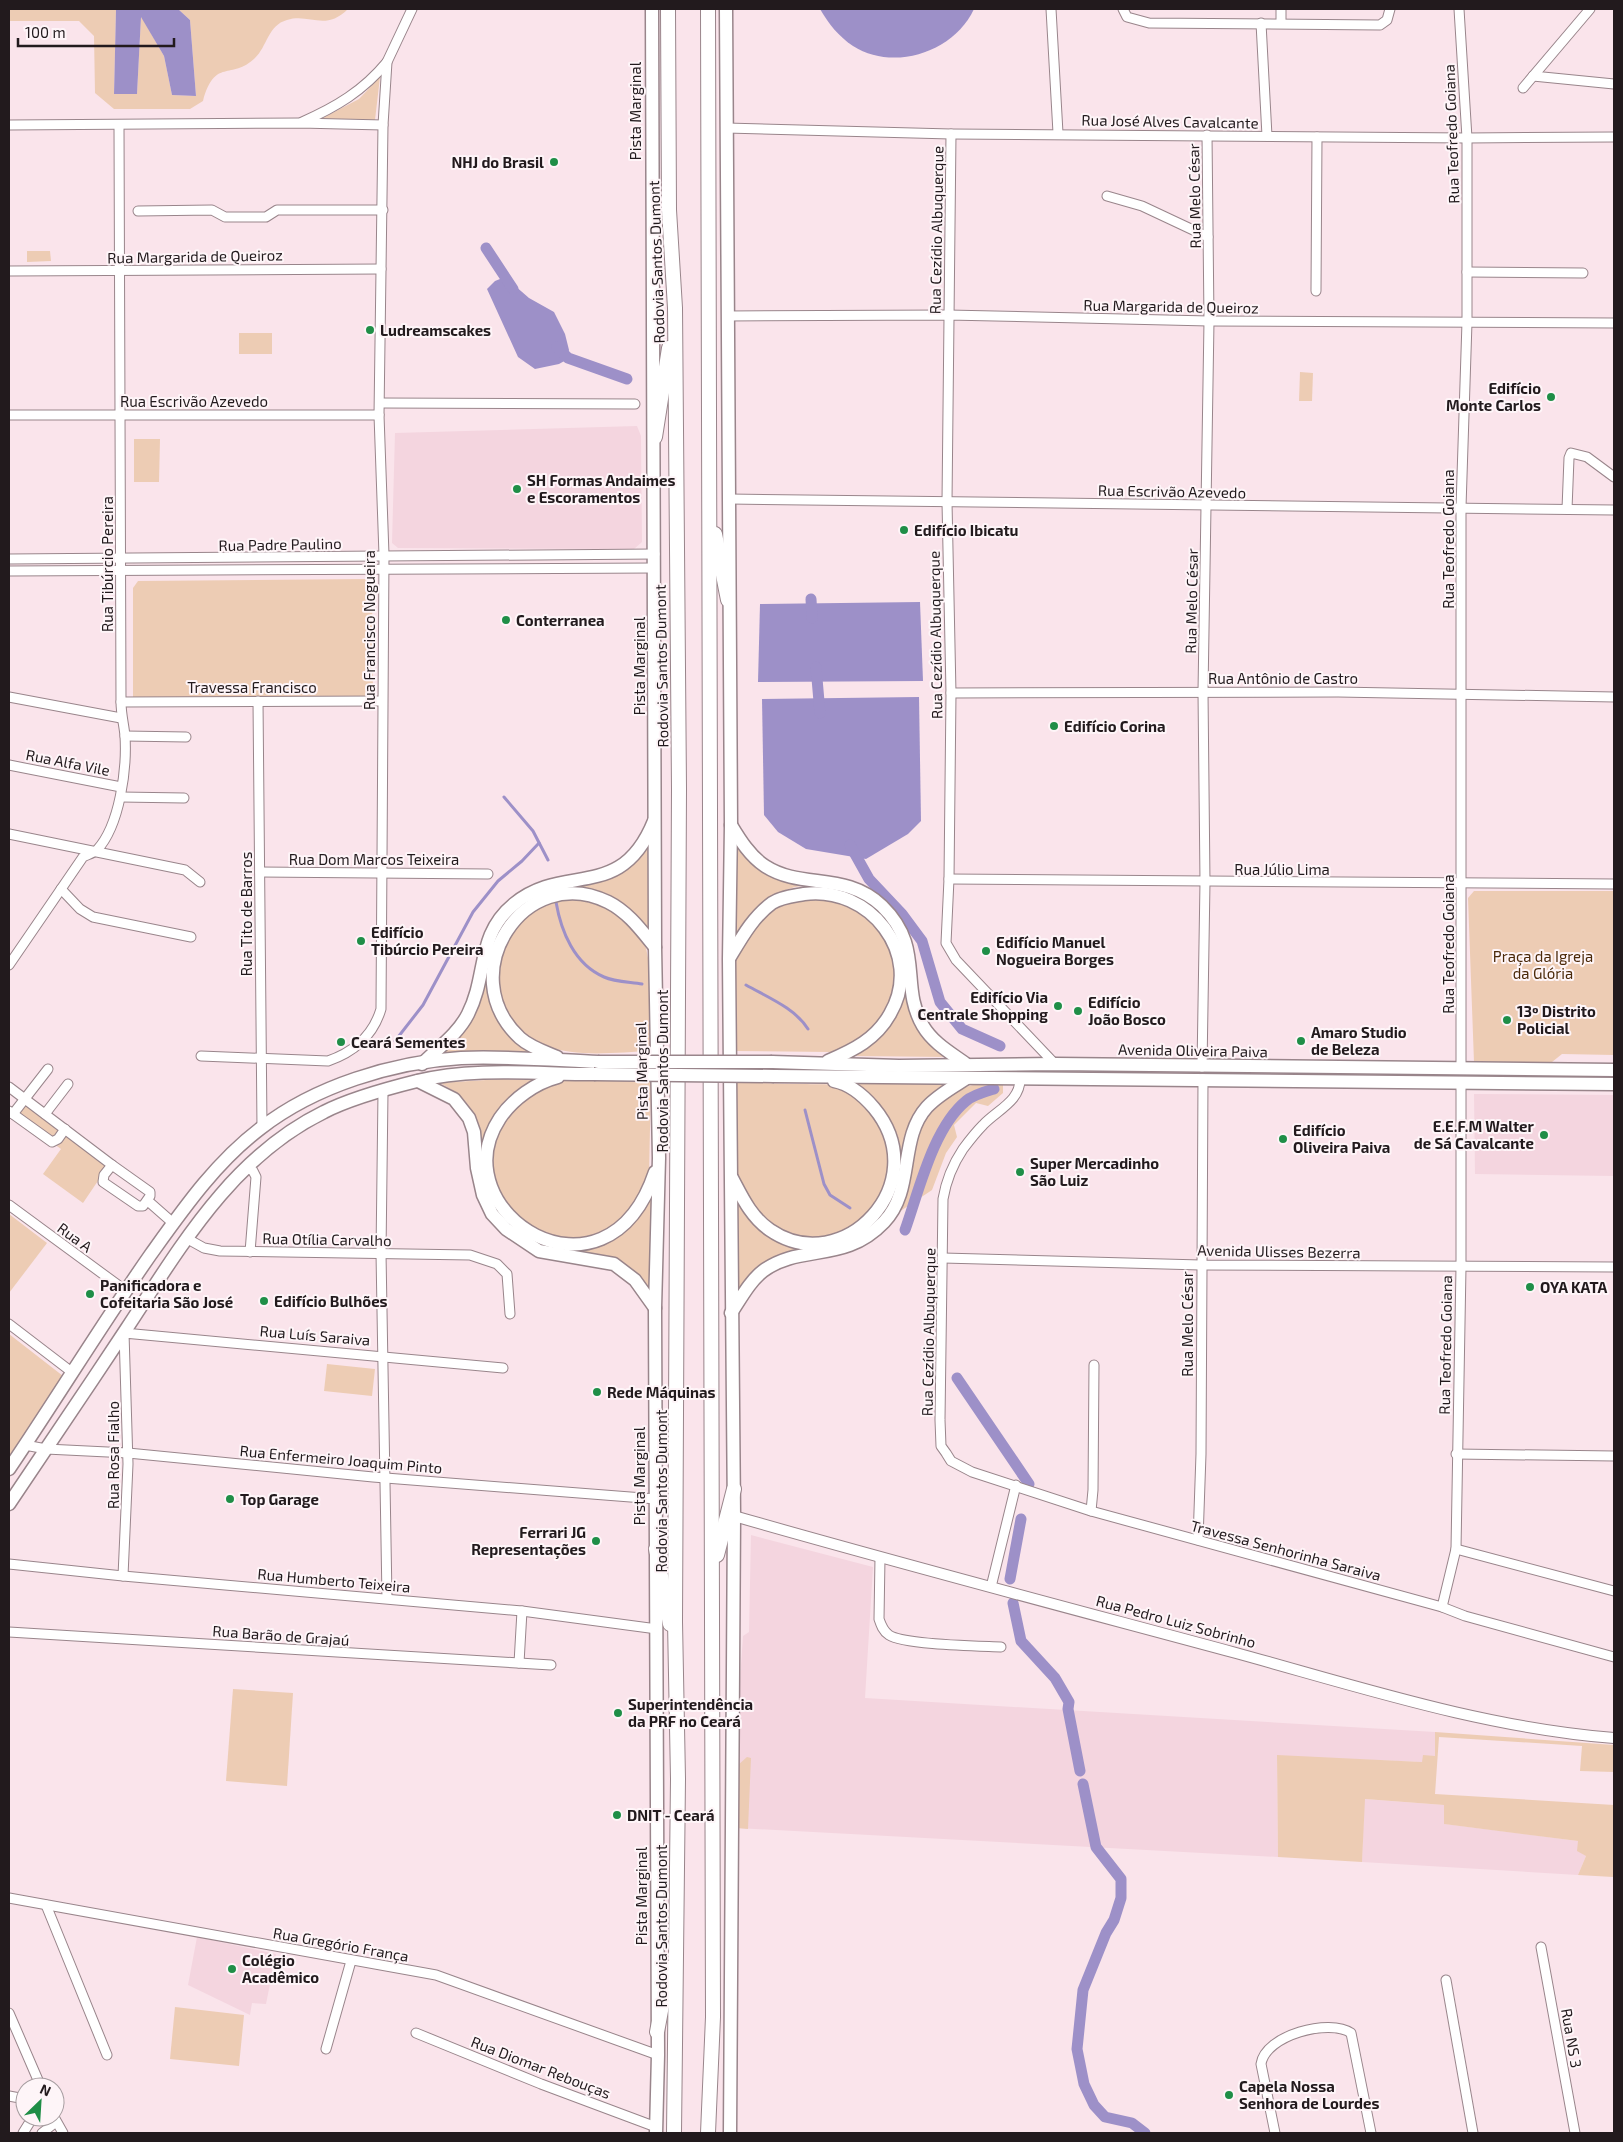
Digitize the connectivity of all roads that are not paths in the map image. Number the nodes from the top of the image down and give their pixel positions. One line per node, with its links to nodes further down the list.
1 (412, 9): 16 (street)
2 (652, 9): 53 (main road, Pista Marginal)
3 (660, 9): 15 (highway)
4 (668, 9): 15 (highway, Rodovia Santos Dumont)
5 (708, 9): 56 (highway)
6 (726, 9): 24 (main road)
7 (1051, 9): 25 (street)
8 (1281, 9): 14 (street)
9 (1390, 9): 14 (street)
10 (1459, 9): 31 (street, Rua Teofredo Goiana)
11 (1590, 9): 17 (street)
12 (1123, 10): 13 (street)
13 (1260, 23): 14 (street); 28 (street)
14 (1280, 23)
15 (668, 52): 42 (highway, Rodovia Santos Dumont)
16 (387, 62): 20 (street); 21 (street)
17 (1533, 76): 18 (street); 19 (street)
18 (1614, 84)
19 (1523, 88)
20 (300, 123): 21 (street); 23 (street)
21 (383, 125): 33 (street)
22 (9, 126): 23 (street)
23 (119, 126): 38 (street, Rua Tibúrcio Pereira)
24 (726, 128): 26 (street, Rua José Alves Cavalcante); 44 (main road)
25 (1058, 133): 26 (street, Rua José Alves Cavalcante); 27 (street, Rua José Alves Cavalcante)
26 (951, 134): 43 (street, Rua Cezídio Albuquerque)
27 (1206, 135): 28 (street, Rua José Alves Cavalcante); 35 (street, Rua Melo César)
28 (1267, 136): 29 (street, Rua José Alves Cavalcante)
29 (1317, 137): 31 (street, Rua José Alves Cavalcante); 41 (street)
30 (1614, 137): 31 (street, Rua José Alves Cavalcante)
31 (1468, 138): 39 (street, Rua Teofredo Goiana)
32 (1107, 196): 35 (street)
33 (383, 208): 34 (street); 36 (street, Rua Francisco Nogueira)
34 (138, 211)
35 (1208, 237): 45 (street, Rua Melo César)
36 (381, 269): 38 (street, Rua Margarida de Queiroz); 48 (street, Rua Francisco Nogueira)
37 (9, 271): 38 (street, Rua Margarida de Queiroz)
38 (120, 271): 52 (street, Rua Tibúrcio Pereira)
39 (1467, 272): 40 (street); 46 (street, Rua Teofredo Goiana)
40 (1583, 273)
41 (1316, 291)
42 (675, 308): 53 (highway); 188 (highway, Rodovia Santos Dumont)
43 (948, 315): 44 (street, Rua Margarida de Queiroz); 45 (street, Rua Margarida de Queiroz); 57 (street, Rua Cezídio Albuquerque)
44 (727, 316): 55 (main road)
45 (1208, 321): 46 (street, Rua Margarida de Queiroz); 58 (street, Rua Melo César)
46 (1467, 322): 47 (street, Rua Margarida de Queiroz); 59 (street, Rua Teofredo Goiana)
47 (1614, 323)
48 (380, 403): 49 (street); 50 (street, Rua Francisco Nogueira)
49 (635, 404)
50 (379, 415): 52 (street, Rua Escrivão Azevedo); 63 (street, Rua Francisco Nogueira)
51 (9, 416): 52 (street, Rua Escrivão Azevedo)
52 (120, 416): 67 (street, Rua Tibúrcio Pereira)
53 (655, 437): 62 (main road, Pista Marginal)
54 (1614, 477): 60 (street)
55 (729, 499): 57 (street, Rua Escrivão Azevedo); 76 (main road)
56 (708, 501): 76 (highway); 177 (highway)
57 (947, 502): 58 (street, Rua Escrivão Azevedo); 78 (street, Rua Cezídio Albuquerque)
58 (1206, 505): 59 (street, Rua Escrivão Azevedo); 77 (street, Rua Melo César)
59 (1461, 507): 60 (street, Rua Escrivão Azevedo); 79 (street, Rua Teofredo Goiana)
60 (1567, 509): 61 (street, Rua Escrivão Azevedo)
61 (1614, 510)
62 (655, 554): 63 (street, Rua Padre Paulino); 69 (main road, Pista Marginal)
63 (384, 555): 64 (street, Rua Padre Paulino); 70 (street, Rua Francisco Nogueira)
64 (276, 558): 68 (street, Rua Padre Paulino); 72 (street)
65 (9, 559): 66 (street, Rua Padre Paulino)
66 (55, 559): 67 (street, Rua Padre Paulino); 73 (street)
67 (122, 559): 68 (street, Rua Padre Paulino); 74 (street, Rua Tibúrcio Pereira)
68 (234, 559): 75 (street)
69 (654, 568): 70 (street, Rua Padre Paulino); 92 (main road, Pista Marginal)
70 (383, 569): 72 (street, Rua Padre Paulino); 83 (street, Rua Francisco Nogueira)
71 (9, 571): 73 (street, Rua Padre Paulino)
72 (277, 571): 75 (street, Rua Padre Paulino)
73 (55, 572): 74 (street, Rua Padre Paulino)
74 (122, 572): 75 (street, Rua Padre Paulino); 84 (street, Rua Tibúrcio Pereira)
75 (234, 572)
76 (728, 600): 93 (main road)
77 (1203, 692): 78 (street, Rua Antônio de Castro); 79 (street, Rua Antônio de Castro); 101 (street, Rua Melo César)
78 (951, 693): 99 (street, Rua Cezídio Albuquerque)
79 (1462, 694): 80 (street, Rua Antônio de Castro); 102 (street, Rua Teofredo Goiana)
80 (1614, 697)
81 (9, 698): 85 (street)
82 (258, 701): 83 (street, Travessa Francisco); 84 (street, Travessa Francisco); 96 (street, Rua Tito de Barros)
83 (382, 701): 97 (street, Rua Francisco Nogueira)
84 (121, 702): 85 (street, Rua Tibúrcio Pereira)
85 (121, 718): 86 (street, Rua Tibúrcio Pereira)
86 (125, 736): 87 (street); 89 (street, Rua Tibúrcio Pereira)
87 (186, 737)
88 (9, 765): 89 (street, Rua Alfa Vile)
89 (121, 787): 90 (street, Rua Tibúrcio Pereira)
90 (121, 797): 91 (street); 95 (street, Rua Tibúrcio Pereira)
91 (184, 798)
92 (656, 814): 106 (main road, Pista Marginal); 113 (main road)
93 (731, 825): 107 (main road); 114 (main road)
94 (9, 834): 95 (street)
95 (96, 852): 100 (street); 104 (street, Rua Tibúrcio Pereira)
96 (260, 872): 97 (street, Rua Dom Marcos Teixeira); 110 (street, Rua Tito de Barros)
97 (383, 873): 98 (street, Rua Dom Marcos Teixeira); 110 (street, Rua Francisco Nogueira)
98 (488, 874)
99 (949, 879): 101 (street, Rua Júlio Lima); 115 (street, Rua Cezídio Albuquerque)
100 (200, 882)
101 (1205, 882): 102 (street, Rua Júlio Lima); 119 (street, Rua Melo César)
102 (1462, 882): 103 (street, Rua Júlio Lima); 117 (street, Rua Teofredo Goiana)
103 (1614, 884)
104 (62, 889): 105 (street); 108 (street, Rua Tibúrcio Pereira)
105 (191, 937)
106 (655, 947): 111 (main road); 135 (main road, Pista Marginal)
107 (729, 959): 112 (main road); 138 (main road)
108 (9, 965)
109 (201, 1056): 110 (street)
110 (261, 1060): 133 (street, Rua Tito de Barros)
111 (567, 1060): 112 (main road, Avenida Oliveira Paiva, bridge); 113 (main road)
112 (823, 1063): 114 (main road, Avenida Oliveira Paiva)
113 (422, 1064): 133 (main road)
114 (966, 1064): 115 (main road, Avenida Oliveira Paiva)
115 (1055, 1064): 119 (main road, Avenida Oliveira Paiva)
116 (48, 1069): 130 (street)
117 (1462, 1069): 118 (main road, Avenida Oliveira Paiva); 119 (main road, Avenida Oliveira Paiva)
118 (1614, 1070)
119 (1203, 1073): 123 (main road, Avenida Oliveira Paiva); 125 (main road, Avenida Oliveira Paiva); 146 (street, Rua Melo César)
120 (569, 1074): 121 (main road, Avenida Oliveira Paiva, bridge); 124 (main road, Avenida Oliveira Paiva); 135 (main road)
121 (814, 1077): 122 (main road, Avenida Oliveira Paiva); 138 (main road)
122 (967, 1078): 123 (main road, Avenida Oliveira Paiva); 151 (main road)
123 (1020, 1078): 145 (street, Rua Cezídio Albuquerque)
124 (418, 1081): 129 (main road, Avenida Oliveira Paiva); 150 (main road)
125 (1461, 1082): 127 (main road, Avenida Oliveira Paiva); 147 (street, Rua Teofredo Goiana)
126 (68, 1084): 132 (street)
127 (1614, 1084)
128 (9, 1087): 130 (street)
129 (383, 1092): 137 (main road, Avenida Oliveira Paiva); 144 (street)
130 (25, 1099): 131 (street); 132 (street)
131 (11, 1112): 134 (street)
132 (45, 1114): 134 (street)
133 (262, 1127): 141 (main road)
134 (65, 1129): 136 (street)
135 (659, 1158): 150 (main road, Pista Marginal)
136 (112, 1165): 139 (street); 139 (street)
137 (246, 1166): 142 (main road, Avenida Oliveira Paiva); 143 (street)
138 (731, 1176): 151 (main road)
139 (148, 1200): 141 (street)
140 (9, 1205): 149 (street, Rua A)
141 (173, 1223): 149 (main road)
142 (186, 1238): 143 (street, Rua Otília Carvalho); 154 (main road, Avenida Oliveira Paiva)
143 (250, 1252): 144 (street, Rua Otília Carvalho)
144 (381, 1253): 152 (street, Rua Otília Carvalho); 155 (street)
145 (943, 1258): 146 (street, Avenida Ulisses Bezerra); 166 (street, Rua Cezídio Albuquerque)
146 (1201, 1265): 147 (street, Avenida Ulisses Bezerra); 172 (street, Rua Melo César)
147 (1461, 1267): 148 (street, Avenida Ulisses Bezerra); 162 (street, Rua Teofredo Goiana)
148 (1614, 1267)
149 (126, 1291): 158 (main road)
150 (655, 1308): 168 (main road, Pista Marginal)
151 (731, 1312): 167 (main road)
152 (510, 1314)
153 (9, 1324): 158 (street)
154 (124, 1333): 155 (street, Rua Luís Saraiva); 160 (main road, Avenida Oliveira Paiva); 161 (street, Rua Rosa Fialho)
155 (383, 1355): 157 (street, Rua Luís Saraiva); 165 (street)
156 (1094, 1365): 170 (street)
157 (503, 1368)
158 (73, 1373): 159 (main road)
159 (25, 1444): 160 (street, Rua Enfermeiro Joaquim Pinto); 164 (main road)
160 (46, 1449): 161 (street, Rua Enfermeiro Joaquim Pinto); 169 (main road, Avenida Oliveira Paiva)
161 (128, 1453): 165 (street, Rua Enfermeiro Joaquim Pinto); 178 (street, Rua Rosa Fialho)
162 (1456, 1454): 163 (street); 174 (street, Rua Teofredo Goiana)
163 (1614, 1456)
164 (9, 1469)
165 (386, 1478): 168 (street, Rua Enfermeiro Joaquim Pinto); 181 (street)
166 (1016, 1486): 170 (street, Rua Cezídio Albuquerque); 179 (street)
167 (734, 1489): 171 (main road); 177 (highway)
168 (656, 1499): 173 (main road, Pista Marginal)
169 (9, 1504)
170 (1091, 1511): 172 (street, Travessa Senhorinha Saraiva)
171 (734, 1516): 175 (street, Rua Pedro Luiz Sobrinho); 208 (main road)
172 (1198, 1540): 182 (street, Travessa Senhorinha Saraiva)
173 (656, 1549): 184 (main road, Pista Marginal); 188 (highway)
174 (1456, 1549): 180 (street); 182 (street, Rua Teofredo Goiana)
175 (880, 1558): 179 (street, Rua Pedro Luiz Sobrinho); 186 (street)
176 (9, 1564): 178 (street, Rua Humberto Teixeira)
177 (713, 1568): 207 (highway)
178 (123, 1576): 181 (street, Rua Humberto Teixeira)
179 (991, 1586): 191 (street, Rua Pedro Luiz Sobrinho)
180 (1614, 1592)
181 (387, 1598): 183 (street, Rua Humberto Teixeira)
182 (1442, 1606): 187 (street, Travessa Senhorinha Saraiva)
183 (522, 1611): 184 (street, Rua Humberto Teixeira); 189 (street)
184 (657, 1629): 199 (main road, Pista Marginal)
185 (9, 1632): 189 (street, Rua Barão de Grajaú)
186 (1001, 1647)
187 (1614, 1656)
188 (676, 1660): 194 (highway, Rodovia Santos Dumont)
189 (519, 1663): 190 (street, Rua Barão de Grajaú)
190 (551, 1665)
191 (1614, 1738)
192 (9, 1898): 193 (street, Rua Gregório França)
193 (46, 1905): 196 (street, Rua Gregório França); 202 (street)
194 (676, 1933): 199 (highway); 206 (highway, Rodovia Santos Dumont)
195 (1541, 1947): 212 (street, Rua NS 3)
196 (351, 1961): 201 (street); 203 (street, Rua Gregório França)
197 (1446, 1980): 211 (street)
198 (9, 2013): 204 (street)
199 (657, 2032): 203 (main road, Pista Marginal)
200 (416, 2033): 205 (street, Rua Diomar Rebouças)
201 (326, 2049)
202 (107, 2055)
203 (658, 2055): 205 (main road, Pista Marginal)
204 (37, 2077)
205 (656, 2130)
206 (674, 2133)
207 (708, 2133)
208 (730, 2133)
209 (1274, 2133): 210 (street)
210 (1371, 2133)
211 (1473, 2133)
212 (1575, 2133)

